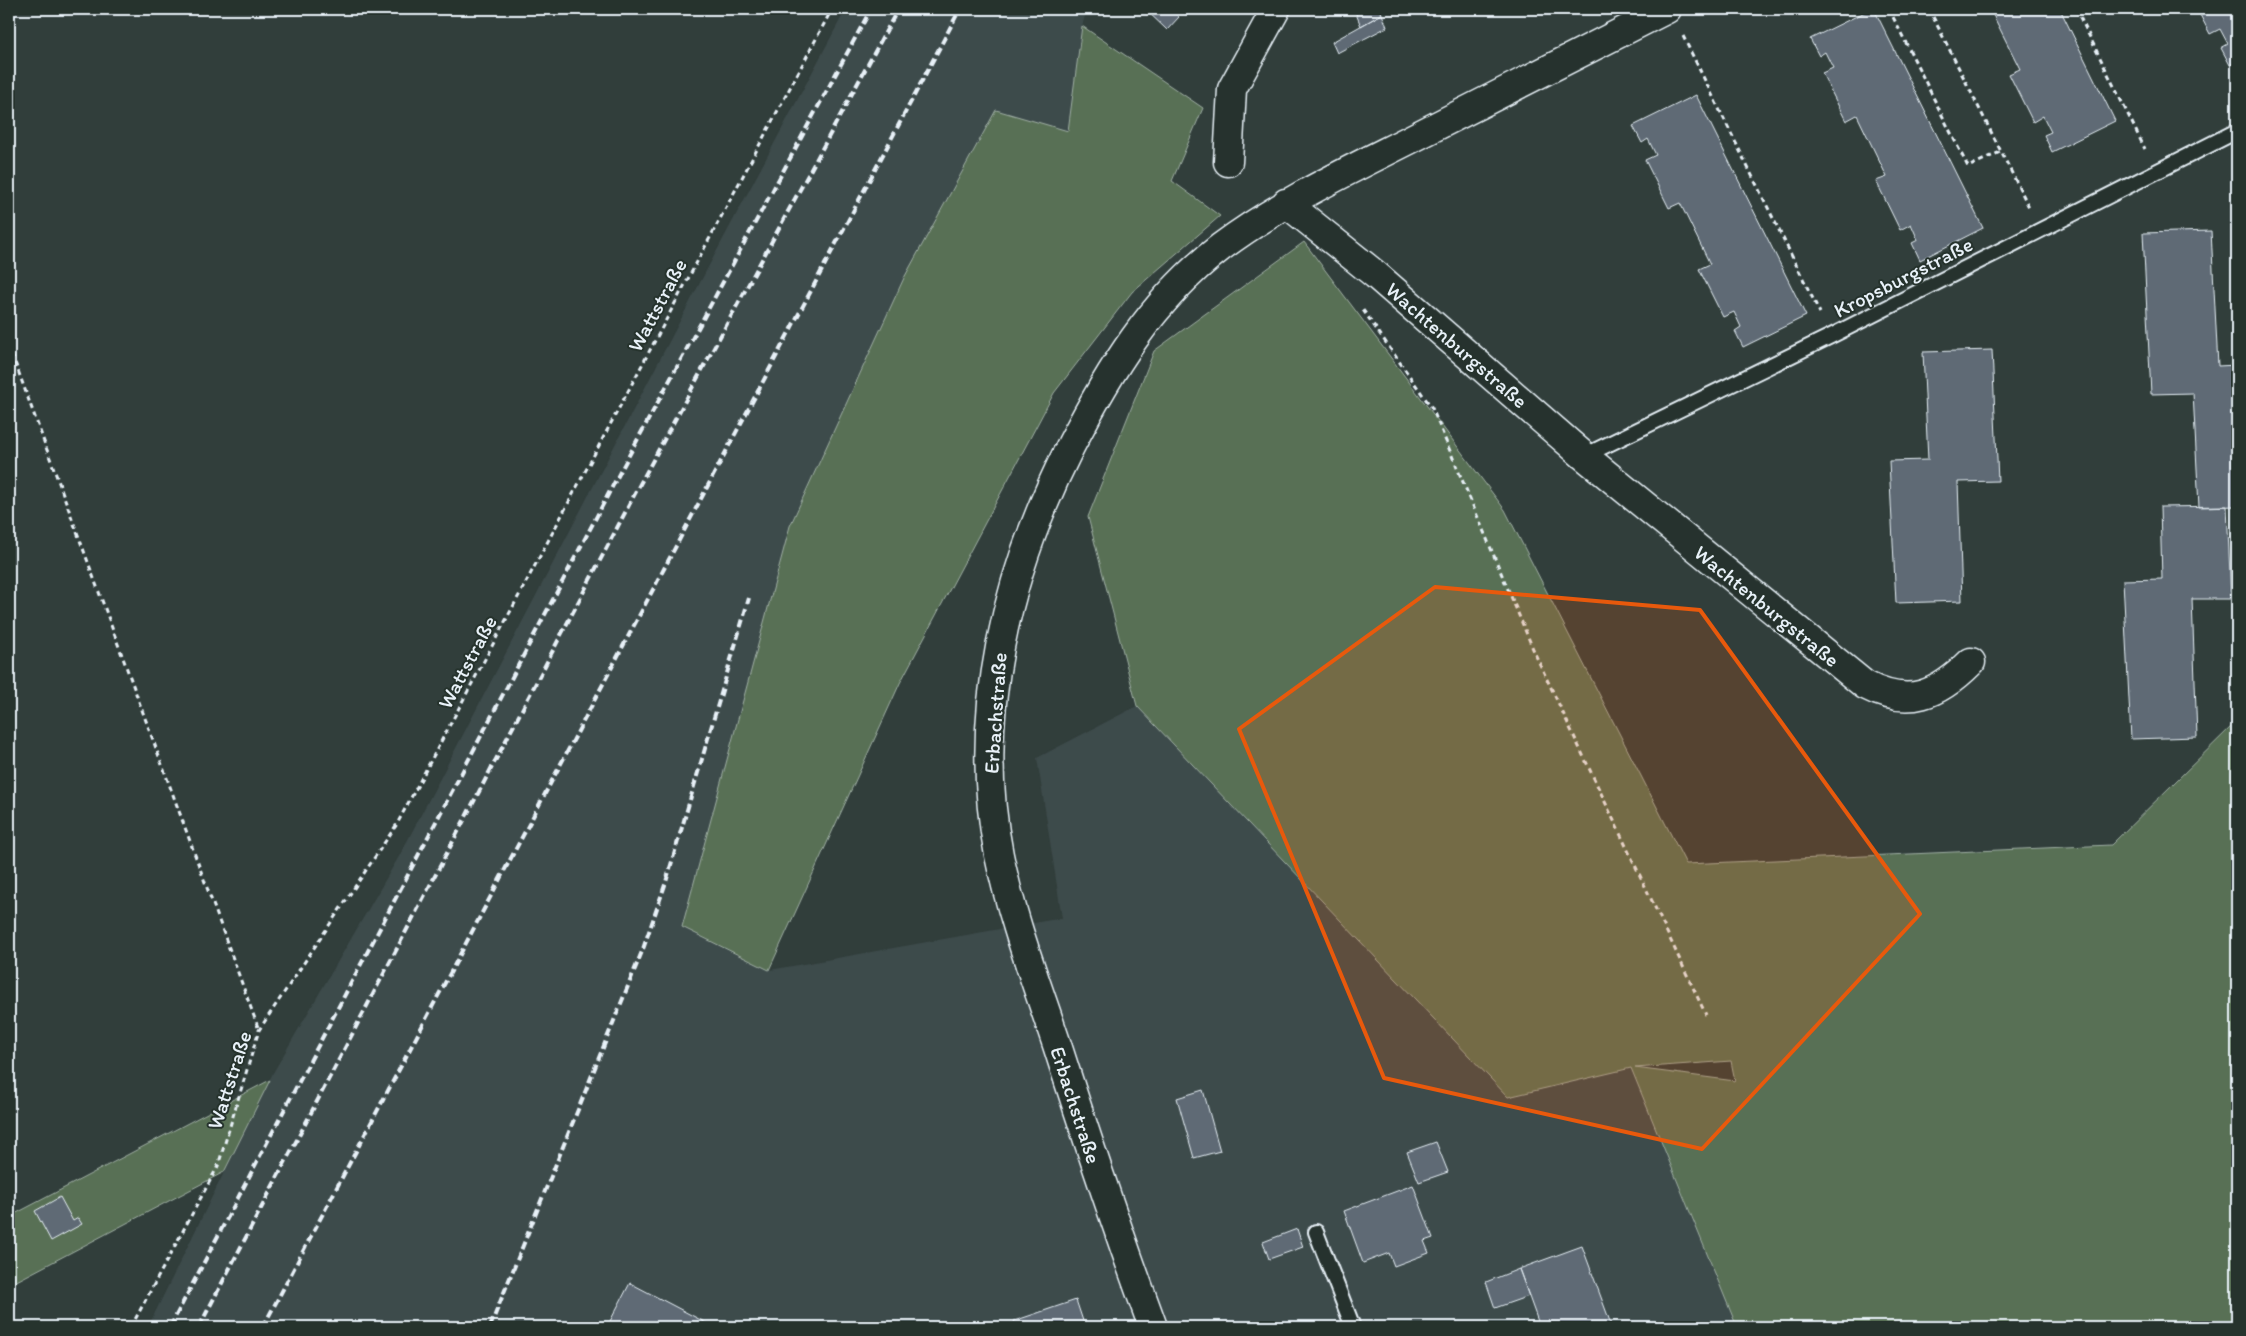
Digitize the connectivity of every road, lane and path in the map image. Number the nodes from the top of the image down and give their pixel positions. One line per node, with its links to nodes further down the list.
1 (832, 9): 20 (path, Wattstraße)
2 (1276, 9): 10 (street)
3 (1667, 9): 12 (street)
4 (1889, 9): 9 (path)
5 (1929, 9): 9 (path)
6 (2076, 9): 11 (path)
7 (1683, 35): 15 (path)
8 (2237, 131): 11 (lane, Kropsburgstraße)
9 (2000, 152): 13 (path)
10 (1228, 162)
11 (2156, 172): 13 (lane, Kropsburgstraße)
12 (1286, 203): 14 (street, Wachtenburgstraße); 23 (street, Erbachstraße)
13 (2040, 230): 15 (lane, Kropsburgstraße)
14 (1376, 275): 17 (street, Wachtenburgstraße); 19 (path)
15 (1831, 336): 17 (lane, Kropsburgstraße)
16 (9, 346): 20 (path)
17 (1584, 456): 18 (street, Wachtenburgstraße)
18 (1971, 662)
19 (1706, 1015)
20 (259, 1030): 22 (path, Wattstraße)
21 (1316, 1232): 24 (lane)
22 (132, 1327)
23 (1153, 1327)
24 (1353, 1327)

